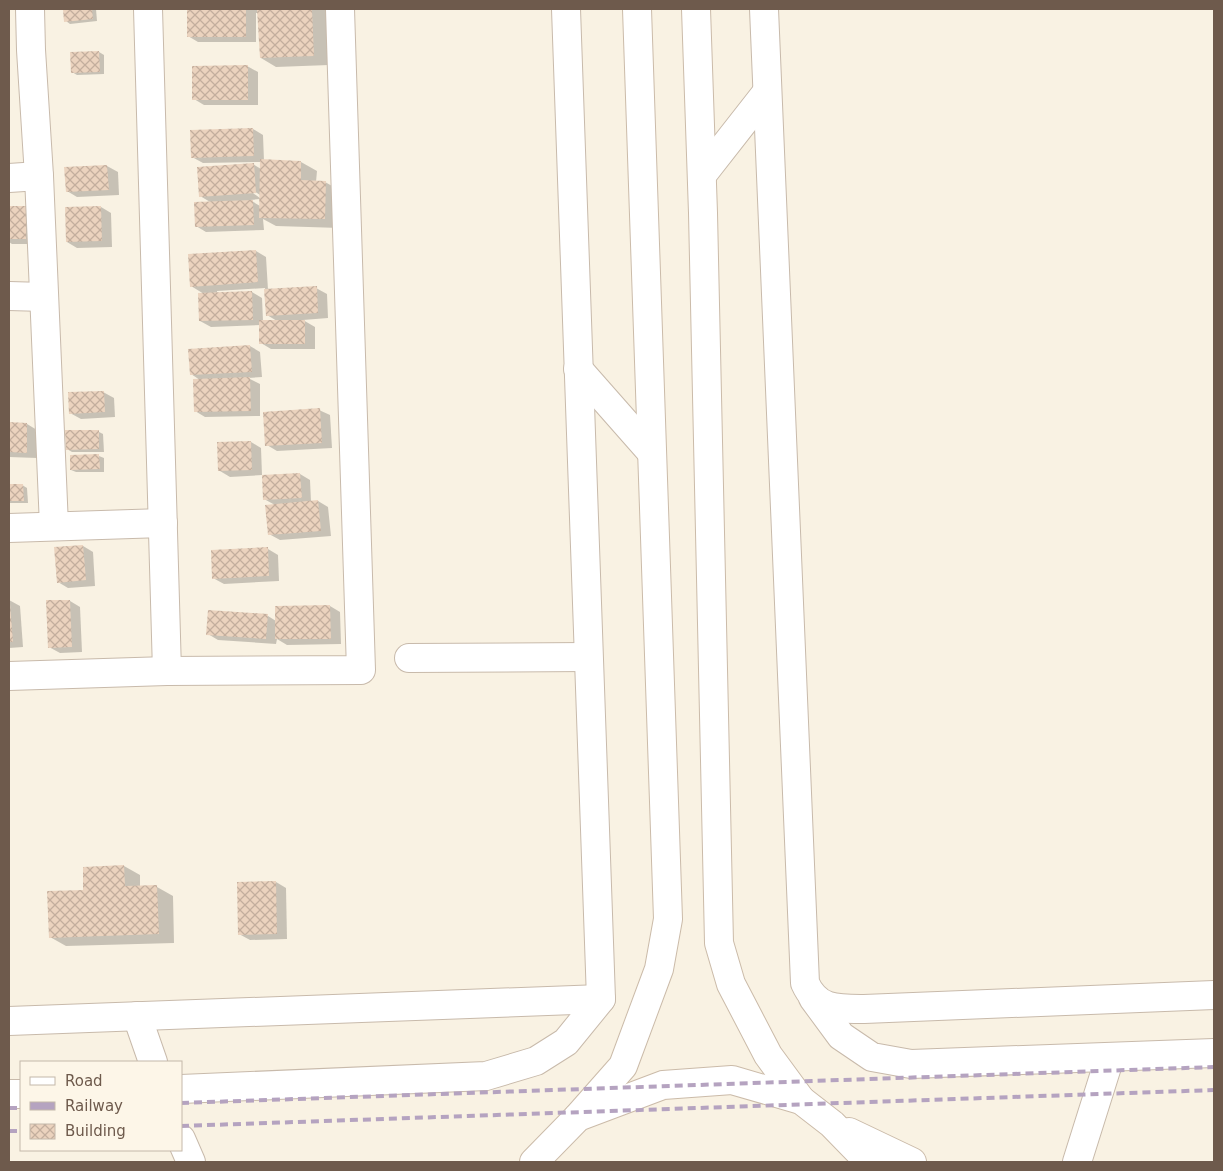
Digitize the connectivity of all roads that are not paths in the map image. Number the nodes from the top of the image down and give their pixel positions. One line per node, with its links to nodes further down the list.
1 (30, 9): 8 (street)
2 (148, 9): 17 (street)
3 (340, 9): 22 (street)
4 (566, 9): 15 (street)
5 (637, 9): 16 (street)
6 (696, 9): 10 (street)
7 (764, 9): 9 (street)
8 (20, 51): 11 (street)
9 (767, 92): 10 (street); 24 (street)
10 (702, 175): 33 (street)
11 (39, 176): 12 (street); 14 (street)
12 (9, 178)
13 (9, 296): 14 (street)
14 (44, 298): 18 (street)
15 (578, 369): 16 (street); 20 (street)
16 (652, 453): 34 (street)
17 (163, 523): 18 (street); 22 (street)
18 (54, 526): 19 (street)
19 (9, 528)
20 (588, 656): 21 (street); 26 (street)
21 (409, 658)
22 (168, 671): 23 (street)
23 (9, 676)
24 (810, 995): 25 (street); 30 (street)
25 (1214, 996)
26 (601, 999): 27 (street); 32 (street)
27 (137, 1016): 28 (street); 31 (street)
28 (9, 1021)
29 (1214, 1053): 30 (street)
30 (1110, 1057): 41 (street)
31 (153, 1061)
32 (182, 1089)
33 (801, 1100): 34 (street); 35 (street)
34 (578, 1117): 38 (street)
35 (832, 1124): 39 (street); 40 (street)
36 (182, 1141): 37 (street)
37 (191, 1162)
38 (534, 1162)
39 (869, 1162)
40 (912, 1162)
41 (1077, 1162)

